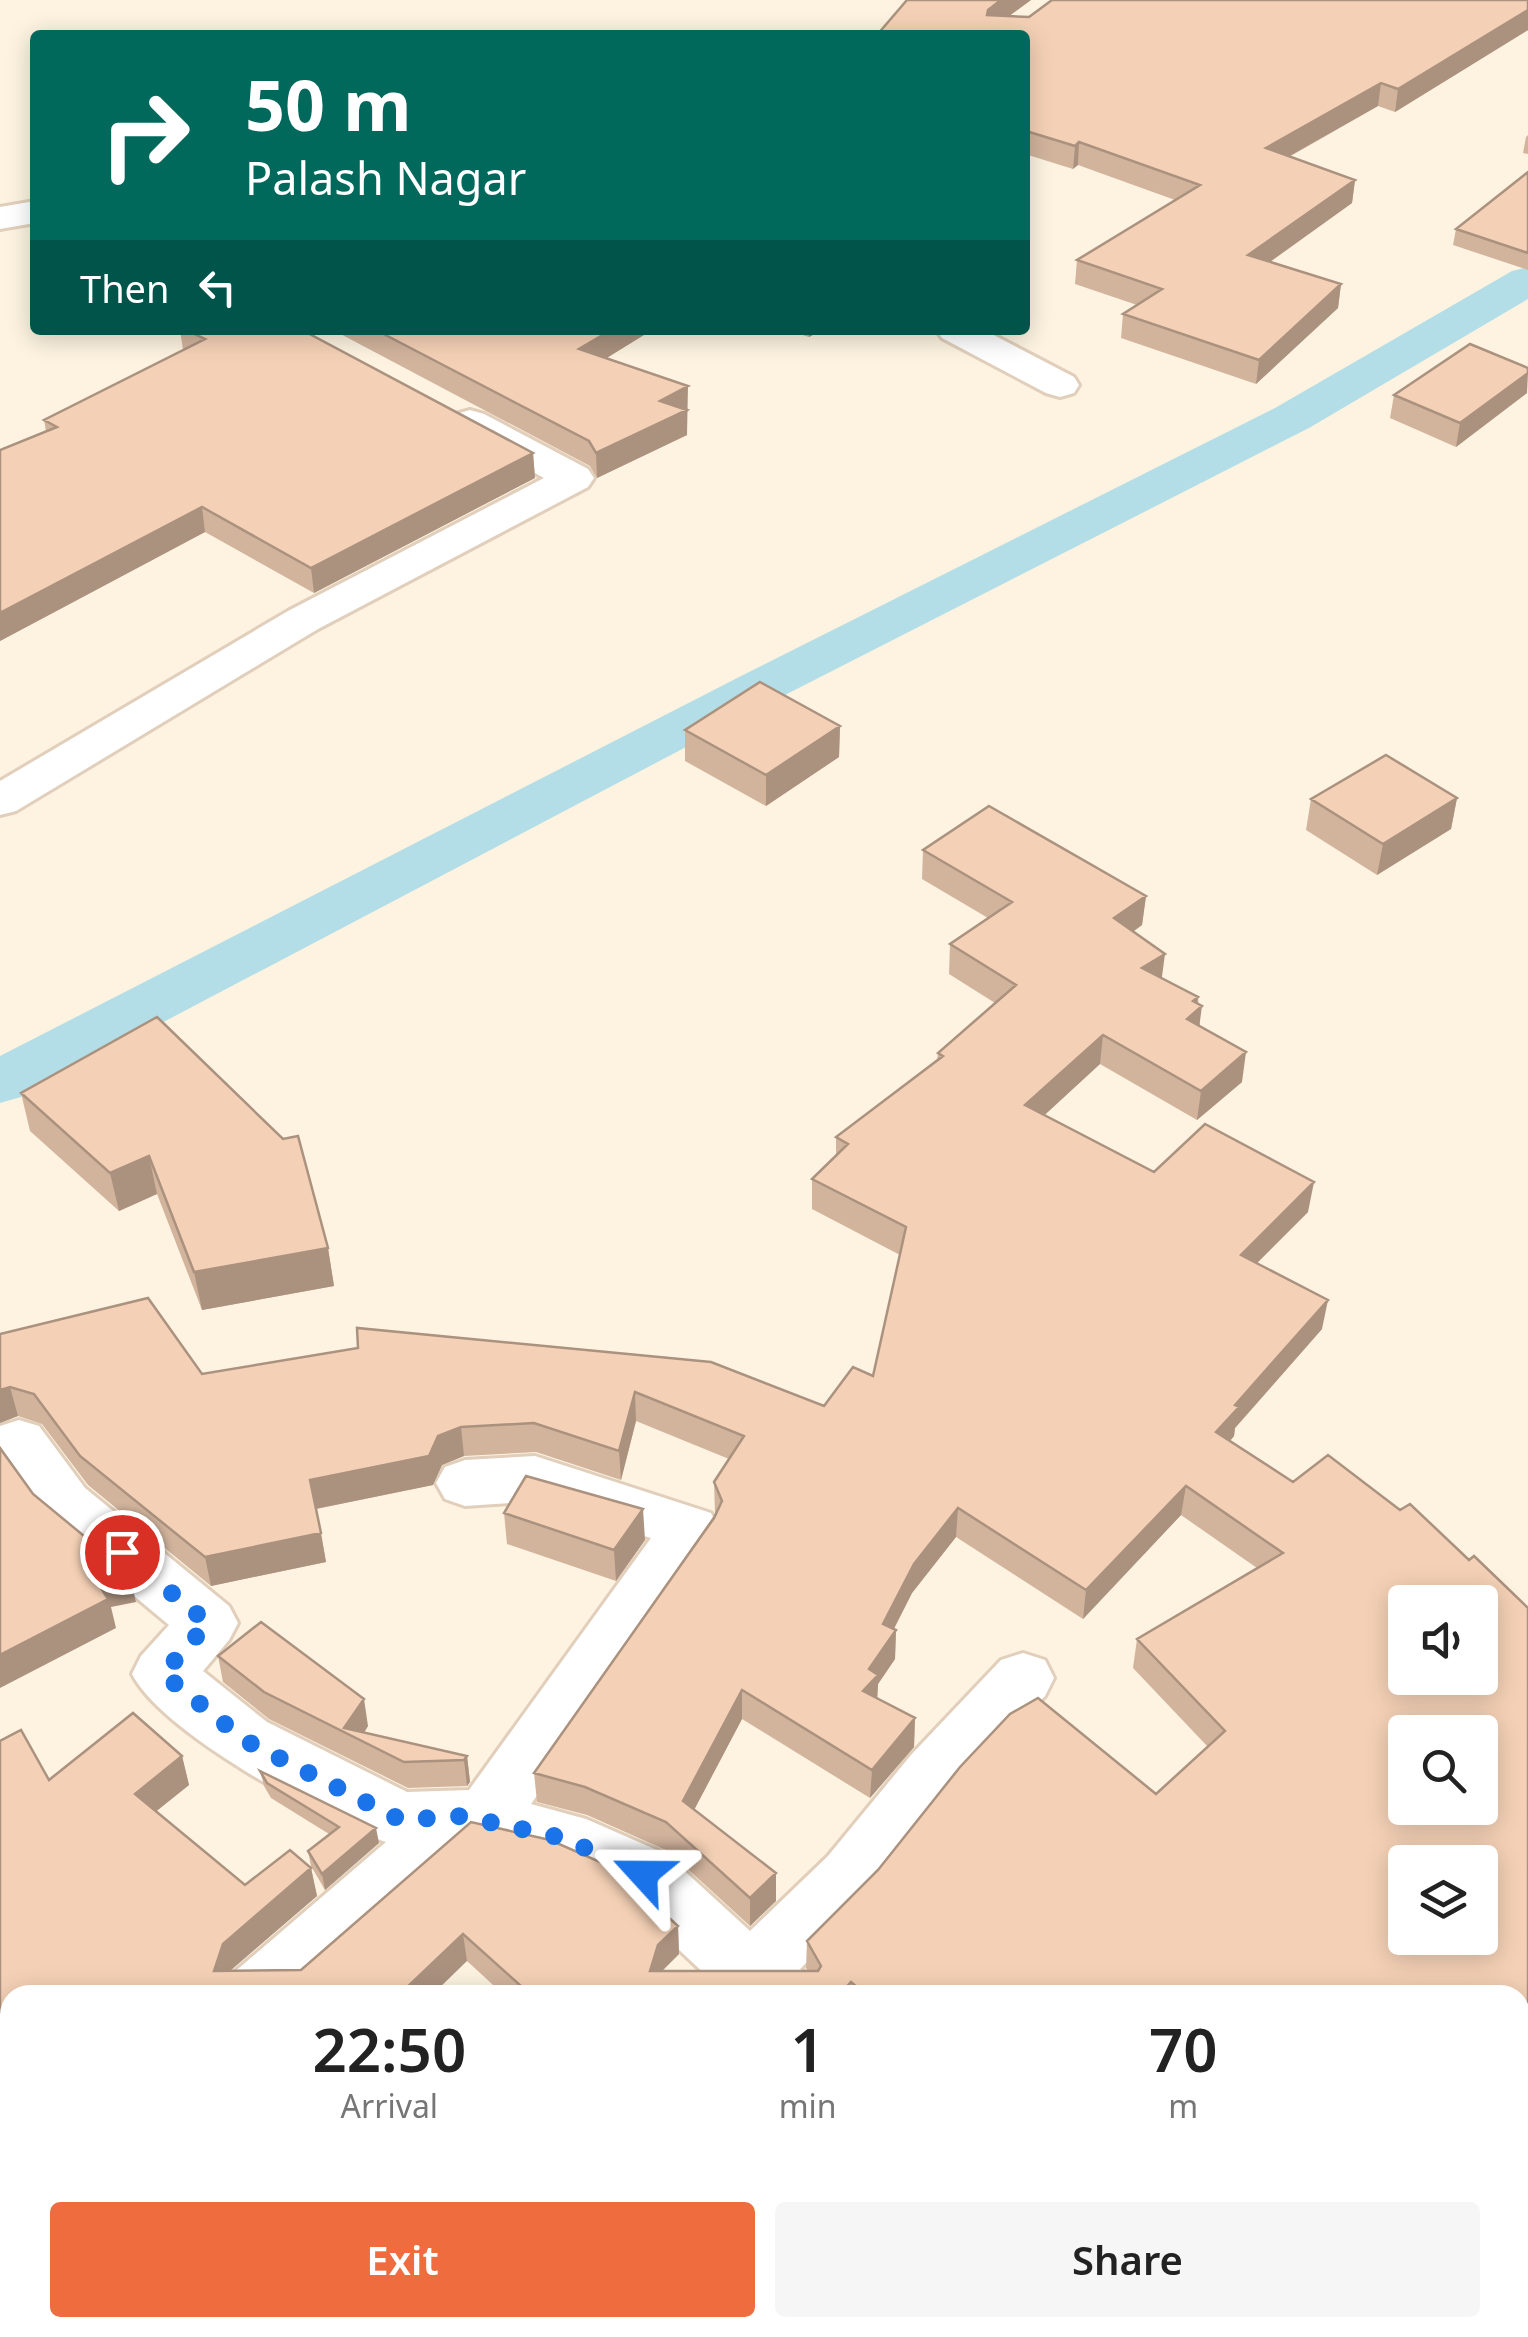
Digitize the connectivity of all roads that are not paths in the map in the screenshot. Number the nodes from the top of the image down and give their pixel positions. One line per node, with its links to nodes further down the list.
1 (30, 213): 2 (street)
2 (0, 218)
3 (964, 335): 4 (street)
4 (1060, 386)
5 (437, 405): 6 (street)
6 (0, 801)
7 (19, 1442): 10 (street)
8 (465, 1483): 10 (street)
9 (1023, 1678): 11 (street)
10 (473, 1819): 11 (street); 12 (street)
11 (738, 1980)
12 (268, 1985)

